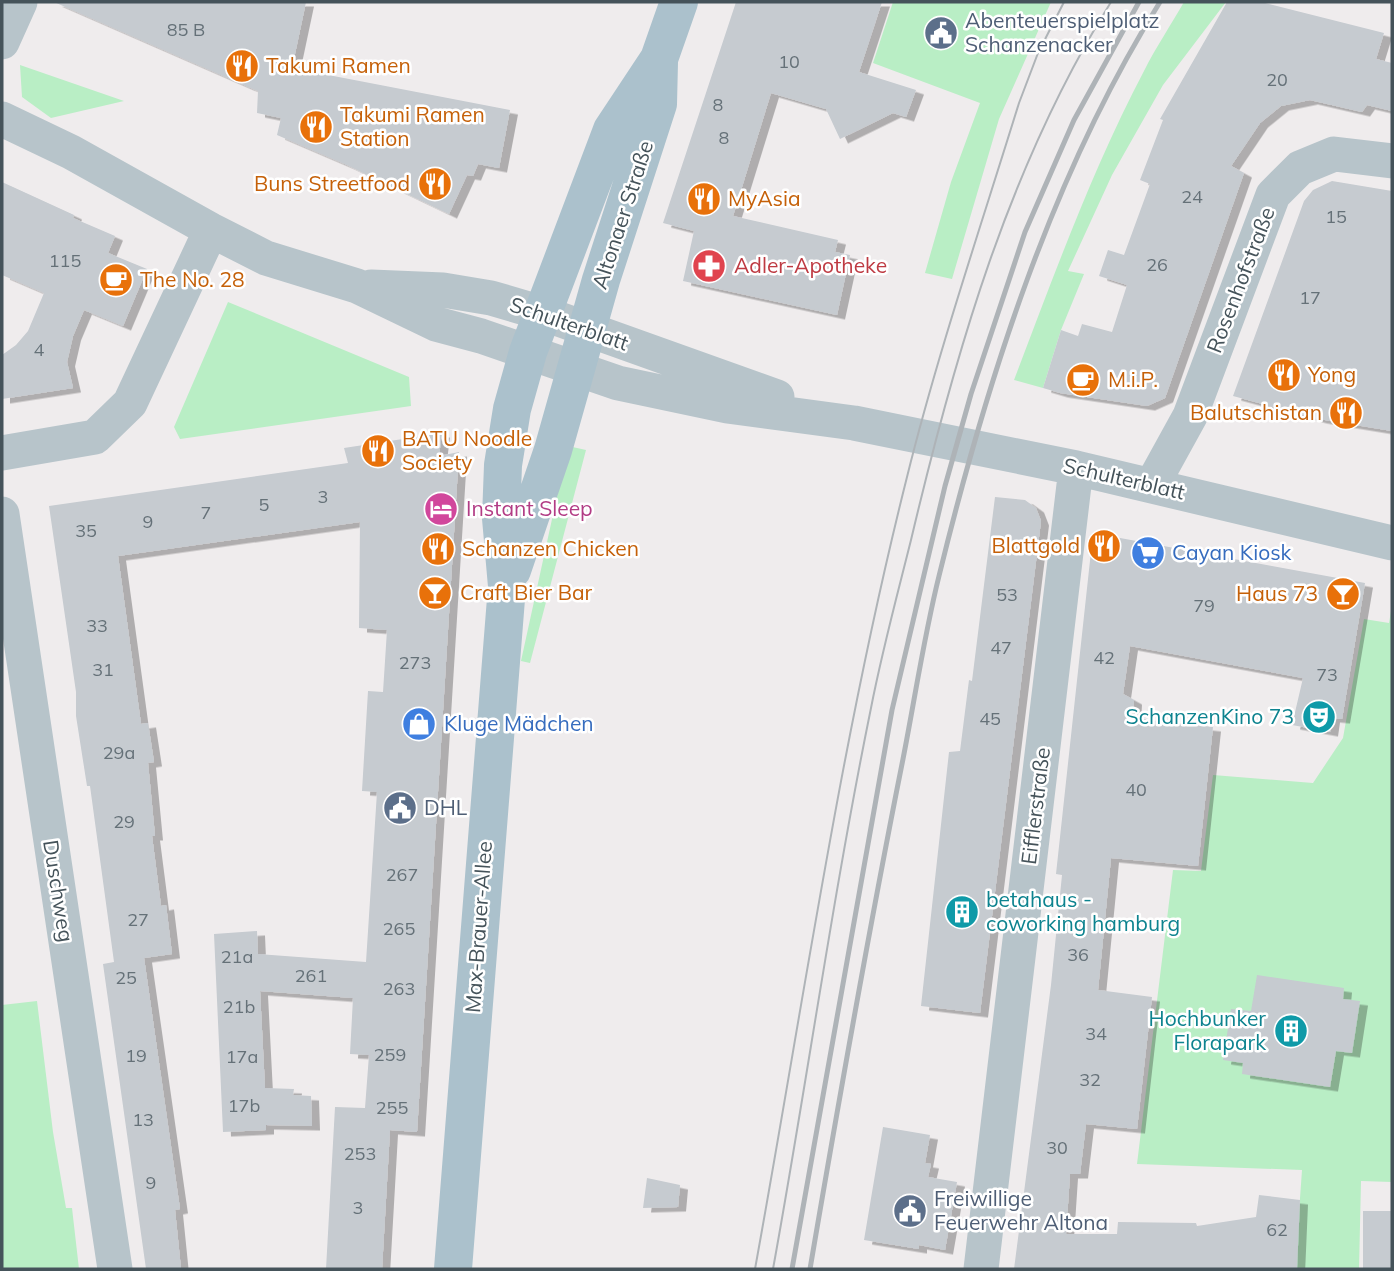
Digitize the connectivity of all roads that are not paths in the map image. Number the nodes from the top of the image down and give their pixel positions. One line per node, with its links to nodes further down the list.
1 (20, 2): 3 (street)
2 (679, 2): 4 (main road, Altonaer Straße)
3 (2, 42)
4 (659, 59): 9 (main road, Altonaer Straße); 10 (main road, Altonaer Straße)
5 (2, 119): 7 (street, Schulterblatt)
6 (1392, 161): 16 (street, Rosenhofstraße)
7 (211, 230): 8 (street, Schulterblatt); 14 (street)
8 (357, 286): 9 (street, Schulterblatt); 11 (street, Schulterblatt)
9 (542, 313): 10 (street, Schulterblatt); 11 (main road, Max-Brauer-Allee)
10 (588, 329): 12 (main road, Altonaer Straße); 13 (street, Schulterblatt)
11 (528, 352): 12 (street, Schulterblatt); 19 (main road, Max-Brauer-Allee)
12 (577, 369): 13 (street, Schulterblatt); 19 (main road, Max-Brauer-Allee)
13 (854, 423): 15 (street, Schulterblatt)
14 (2, 453)
15 (1076, 468): 16 (street, Schulterblatt); 22 (street, Eifflerstraße)
16 (1152, 485): 18 (street, Schulterblatt)
17 (2, 514): 20 (street, Duschweg)
18 (1392, 543)
19 (507, 586): 21 (main road, Max-Brauer-Allee)
20 (115, 1269)
21 (453, 1269)
22 (981, 1269)

